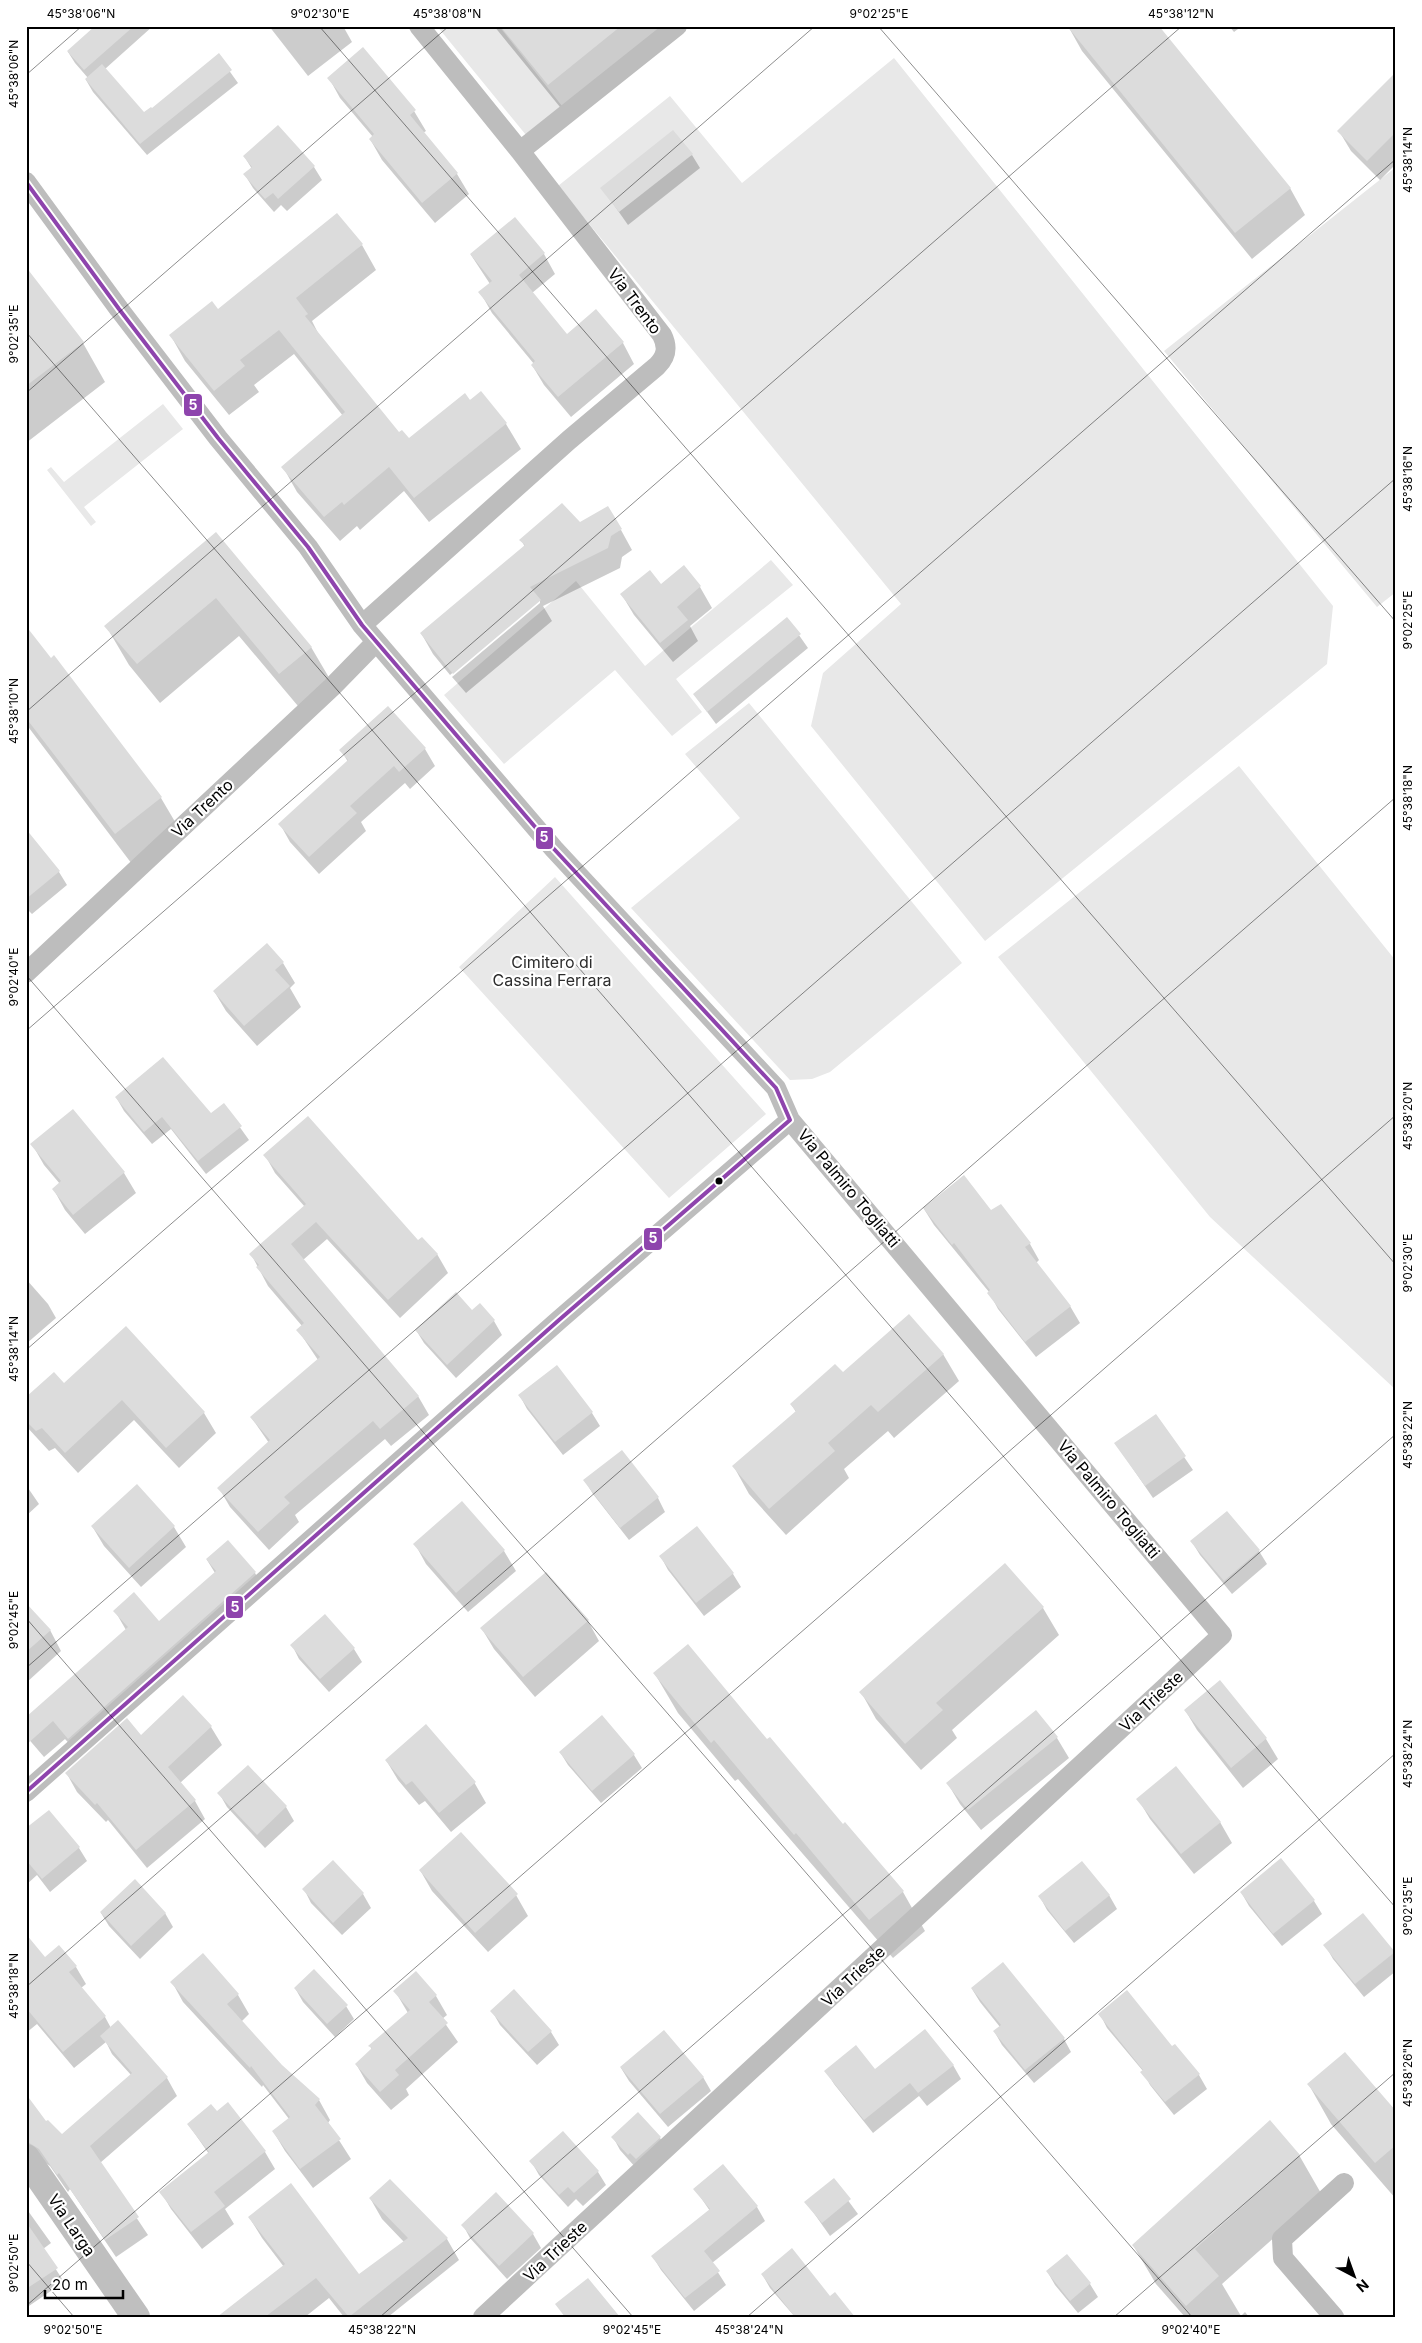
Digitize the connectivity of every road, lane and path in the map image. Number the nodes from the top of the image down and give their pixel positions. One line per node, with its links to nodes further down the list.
1 (419, 26): 3 (street, Via Trento)
2 (677, 26): 3 (street)
3 (520, 152): 5 (street, Via Trento)
4 (26, 182): 5 (street, Via Palmiro Togliatti)
5 (362, 625): 6 (street, Via Palmiro Togliatti)
6 (376, 642): 7 (street, Via Trento); 8 (street, Via Palmiro Togliatti)
7 (26, 973)
8 (790, 1120): 9 (street, Via Palmiro Togliatti); 10 (street)
9 (1222, 1635): 14 (street, Via Trieste)
10 (26, 1792)
11 (26, 2158): 13 (street, Via Larga)
12 (1344, 2183): 15 (street)
13 (136, 2317)
14 (484, 2317)
15 (1334, 2317)

